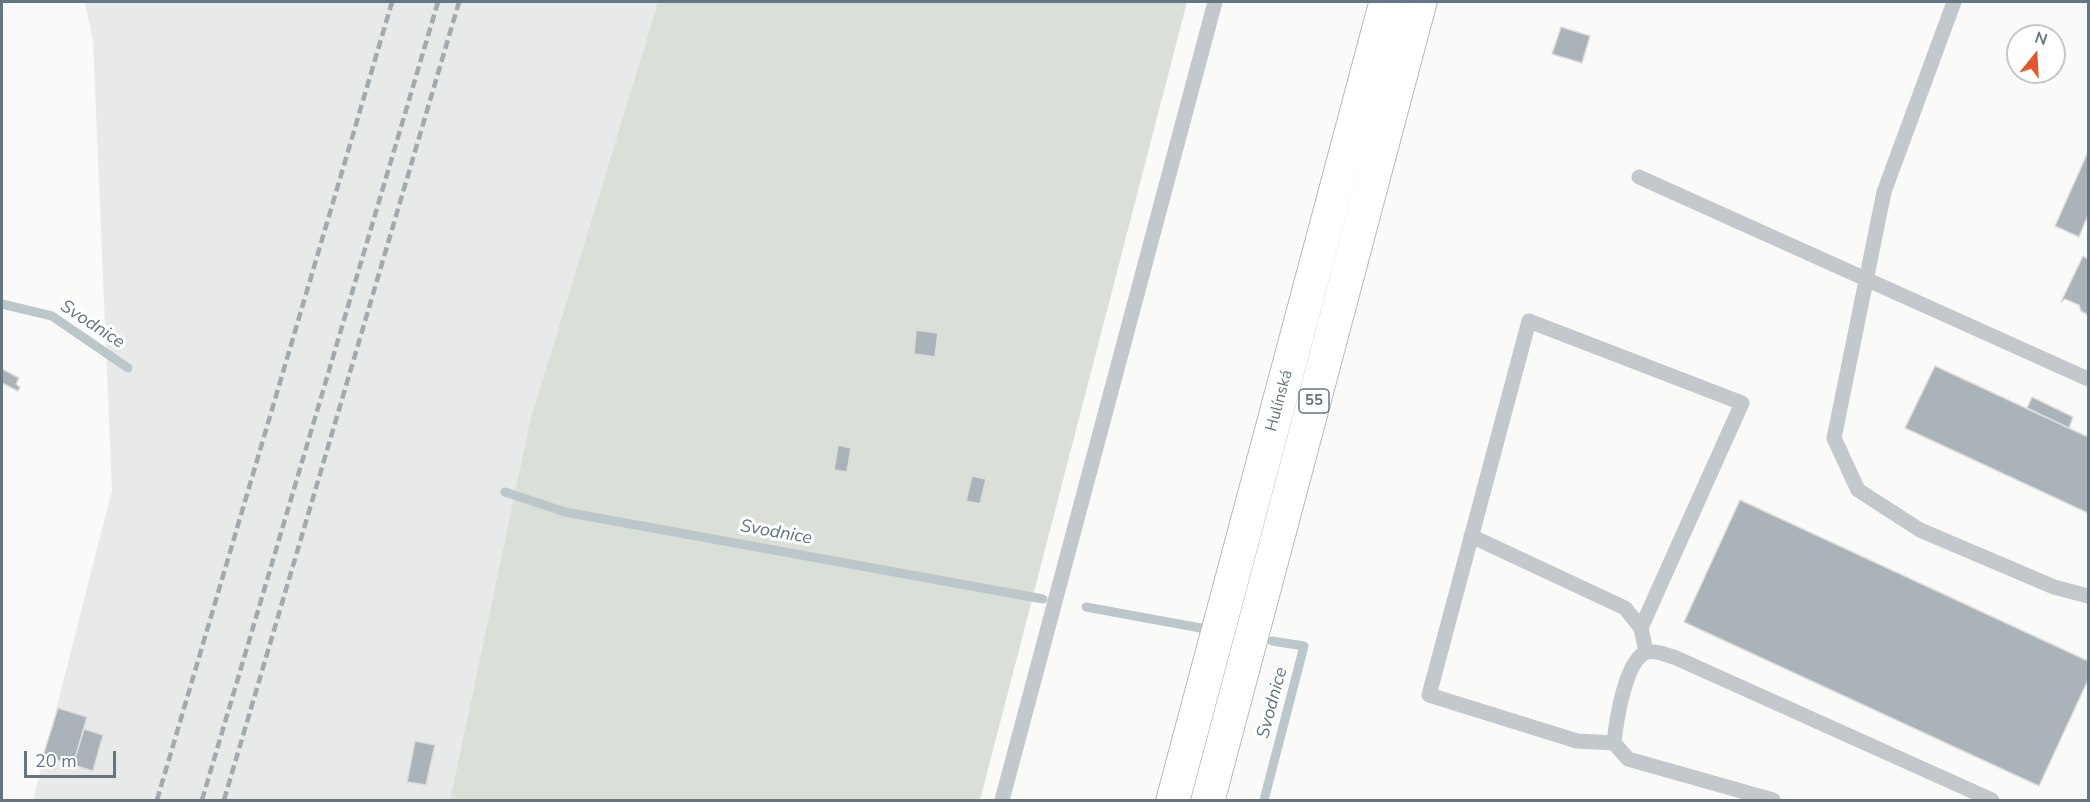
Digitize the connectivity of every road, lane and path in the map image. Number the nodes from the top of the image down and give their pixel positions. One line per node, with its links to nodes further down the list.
1 (1215, 2): 13 (lane)
2 (1386, 2): 14 (main road, Hulínská / 55)
3 (1420, 2): 15 (main road, Hulínská / 55)
4 (1954, 2): 6 (lane)
5 (1639, 177): 6 (lane)
6 (1866, 279): 7 (lane); 9 (lane)
7 (2088, 379)
8 (1471, 536): 10 (lane); 10 (lane); 12 (lane)
9 (2088, 597)
10 (1641, 628): 11 (lane)
11 (1646, 652): 12 (lane); 17 (lane)
12 (1614, 743): 16 (lane)
13 (1002, 801)
14 (1173, 801)
15 (1208, 801)
16 (1773, 801)
17 (1992, 801)

